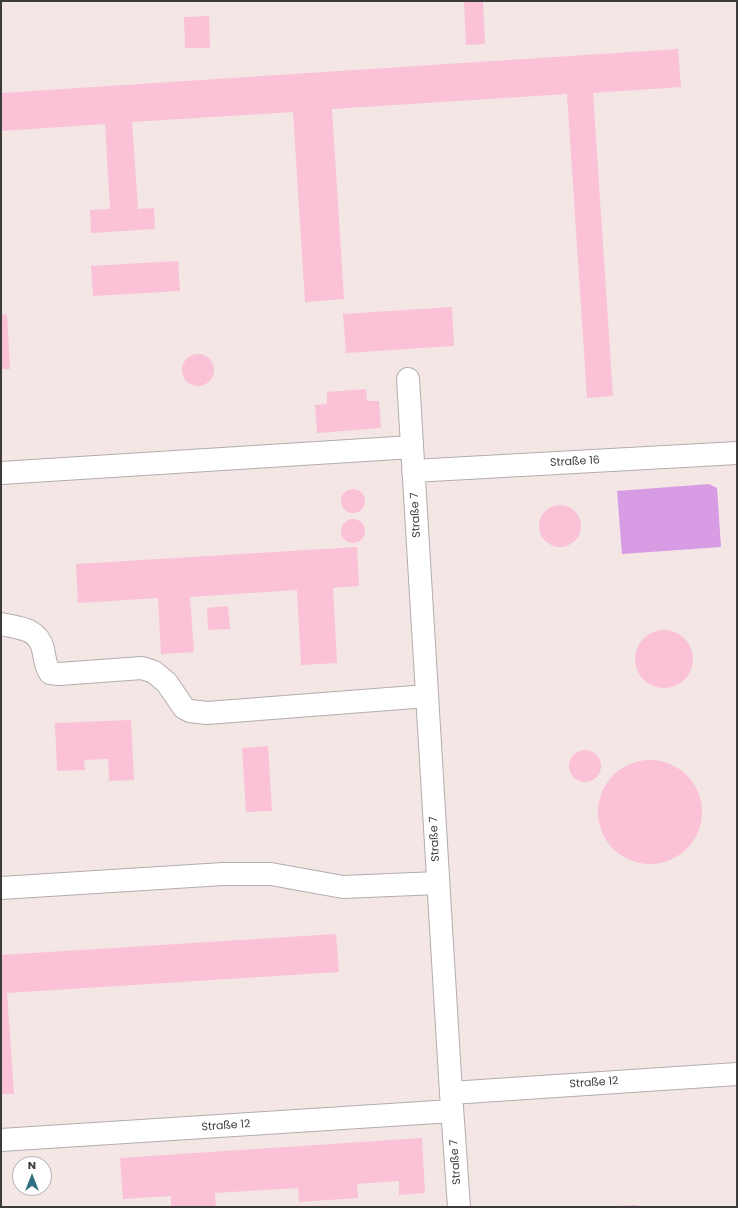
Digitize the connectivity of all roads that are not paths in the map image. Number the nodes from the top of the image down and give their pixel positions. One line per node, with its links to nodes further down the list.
1 (408, 379): 2 (lane, Straße 7)
2 (412, 447): 4 (lane, Straße 7); 5 (lane)
3 (737, 453): 4 (lane, Straße 16)
4 (413, 471): 7 (lane, Straße 7)
5 (1, 473)
6 (1, 624): 7 (lane)
7 (427, 696): 8 (lane, Straße 7)
8 (438, 883): 9 (lane); 11 (lane, Straße 7)
9 (1, 888)
10 (737, 1074): 11 (lane, Straße 12)
11 (451, 1102): 12 (lane, Straße 12); 13 (lane, Straße 7)
12 (1, 1140)
13 (459, 1207)

